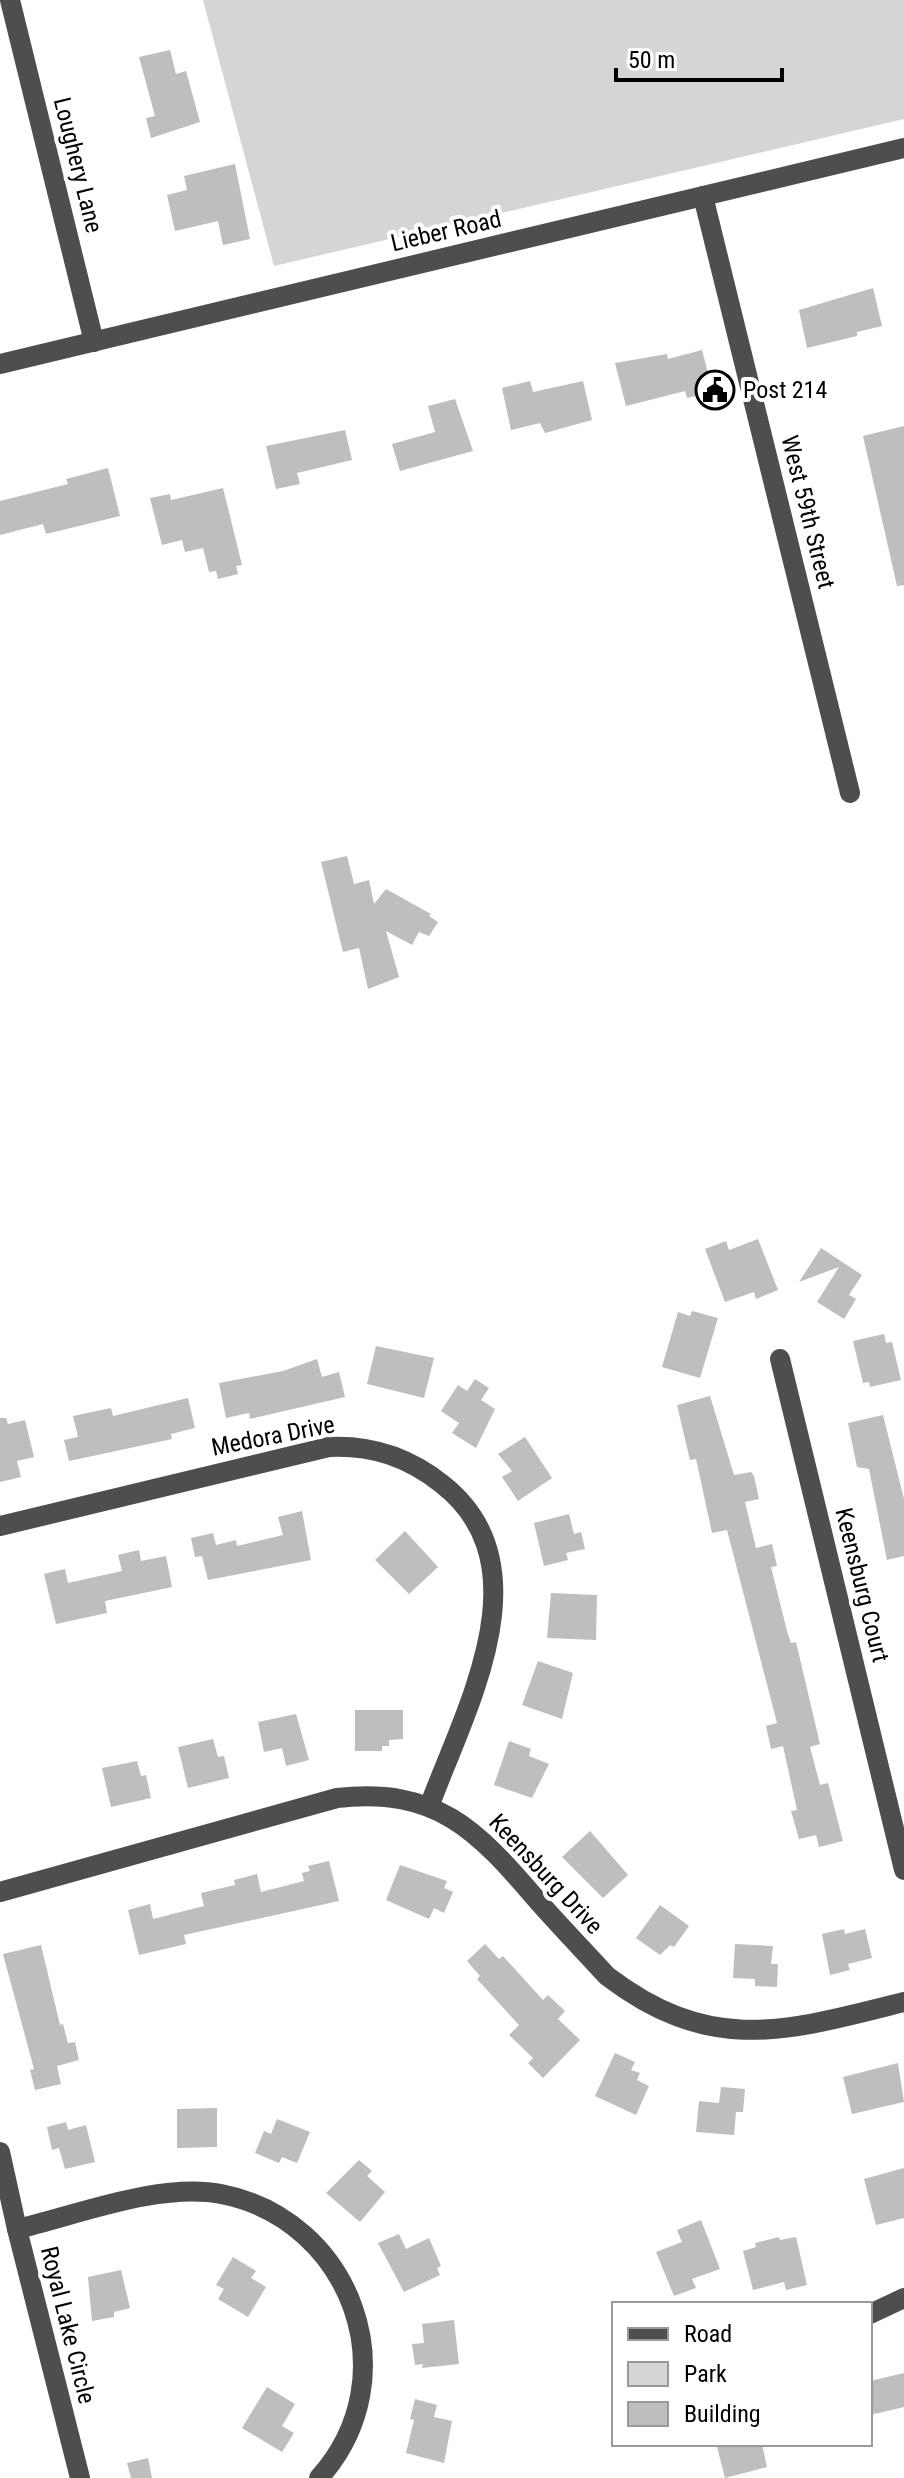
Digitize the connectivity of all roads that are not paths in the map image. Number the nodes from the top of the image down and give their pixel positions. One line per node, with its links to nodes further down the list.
1 (10, 0): 4 (street, Loughery Lane)
2 (904, 148): 3 (street, Lieber Road)
3 (703, 196): 4 (street, Lieber Road); 6 (street, West 59th Street)
4 (94, 342): 5 (street, Lieber Road)
5 (0, 364)
6 (850, 793)
7 (780, 1359): 10 (street, Keensburg Court)
8 (0, 1526): 9 (street, Medora Drive)
9 (429, 1807): 11 (street, Keensburg Drive); 12 (street, Keensburg Drive)
10 (904, 1870)
11 (0, 1892)
12 (904, 2002)
13 (0, 2152): 14 (street)
14 (17, 2229): 17 (street, Royal Lake Circle); 18 (street, Royal Lake Circle)
15 (904, 2298): 16 (street)
16 (872, 2313)
17 (80, 2478)
18 (319, 2478)

